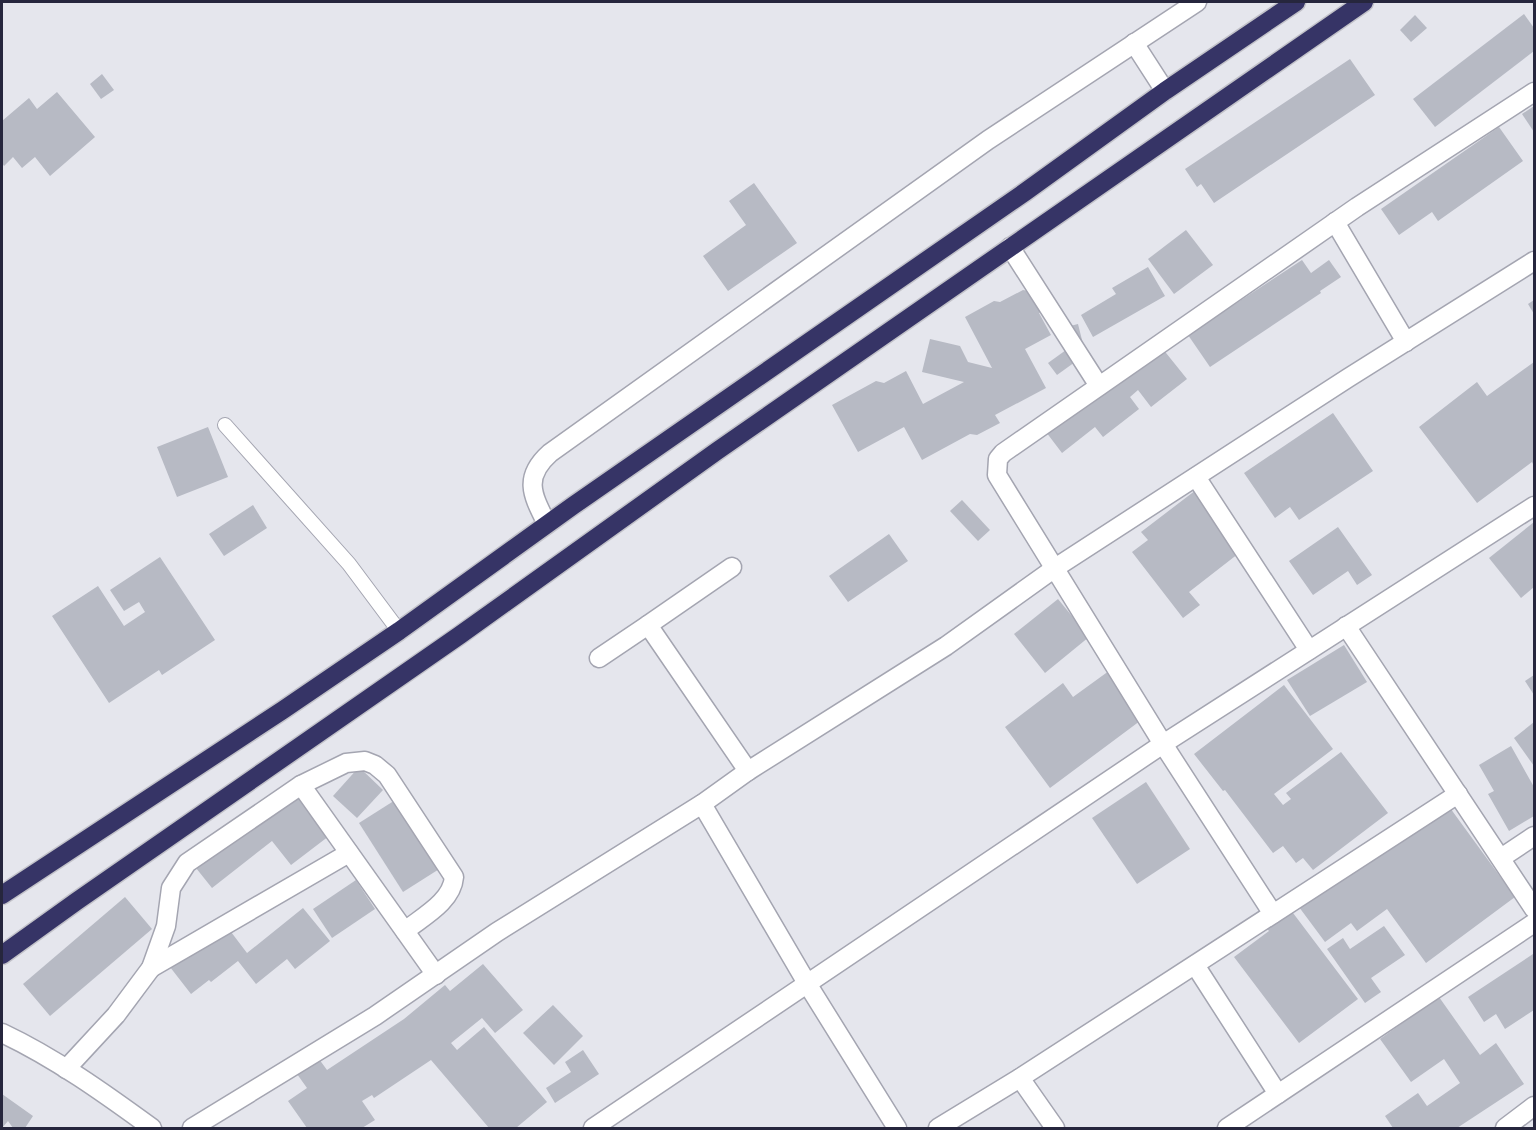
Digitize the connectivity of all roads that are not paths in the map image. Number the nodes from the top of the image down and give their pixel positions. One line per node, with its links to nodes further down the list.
1 (1197, 2): 4 (street)
2 (1296, 2): 5 (highway)
3 (1364, 2): 8 (highway)
4 (1134, 43): 5 (street); 15 (street)
5 (1165, 91): 15 (highway)
6 (1534, 92): 7 (street)
7 (1335, 222): 10 (street); 11 (street)
8 (1010, 247): 11 (street); 36 (highway)
9 (1534, 261): 10 (street)
10 (1406, 342): 13 (street)
11 (1099, 386): 17 (street)
12 (225, 425): 20 (lane)
13 (1196, 477): 17 (street); 21 (street)
14 (1534, 506): 19 (street)
15 (547, 524): 20 (highway)
16 (732, 567): 18 (street)
17 (1055, 568): 23 (street); 24 (street)
18 (648, 625): 22 (street); 24 (street)
19 (1346, 626): 21 (street); 26 (street)
20 (399, 631): 31 (highway)
21 (1309, 650): 23 (street)
22 (598, 658)
23 (1164, 744): 33 (street); 40 (street)
24 (748, 771): 27 (street)
25 (301, 784): 29 (street); 35 (street); 38 (street)
26 (1458, 794): 30 (street); 33 (street)
27 (702, 804): 39 (street); 40 (street)
28 (1534, 836): 30 (street)
29 (349, 853): 35 (street); 38 (street)
30 (1501, 858): 32 (street)
31 (2, 896)
32 (1534, 909)
33 (1273, 915): 37 (street)
34 (1534, 923): 44 (street)
35 (405, 931): 39 (street)
36 (2, 956)
37 (1195, 965): 43 (street); 44 (street)
38 (151, 968): 42 (street)
39 (436, 975): 47 (street)
40 (808, 985): 48 (street); 49 (street)
41 (2, 1033): 42 (street)
42 (66, 1069): 46 (street)
43 (1020, 1078): 50 (street); 51 (street)
44 (1278, 1095): 52 (street)
45 (1534, 1106): 53 (street)
46 (152, 1128)
47 (192, 1128)
48 (593, 1128)
49 (897, 1128)
50 (938, 1128)
51 (1055, 1128)
52 (1227, 1128)
53 (1505, 1128)

